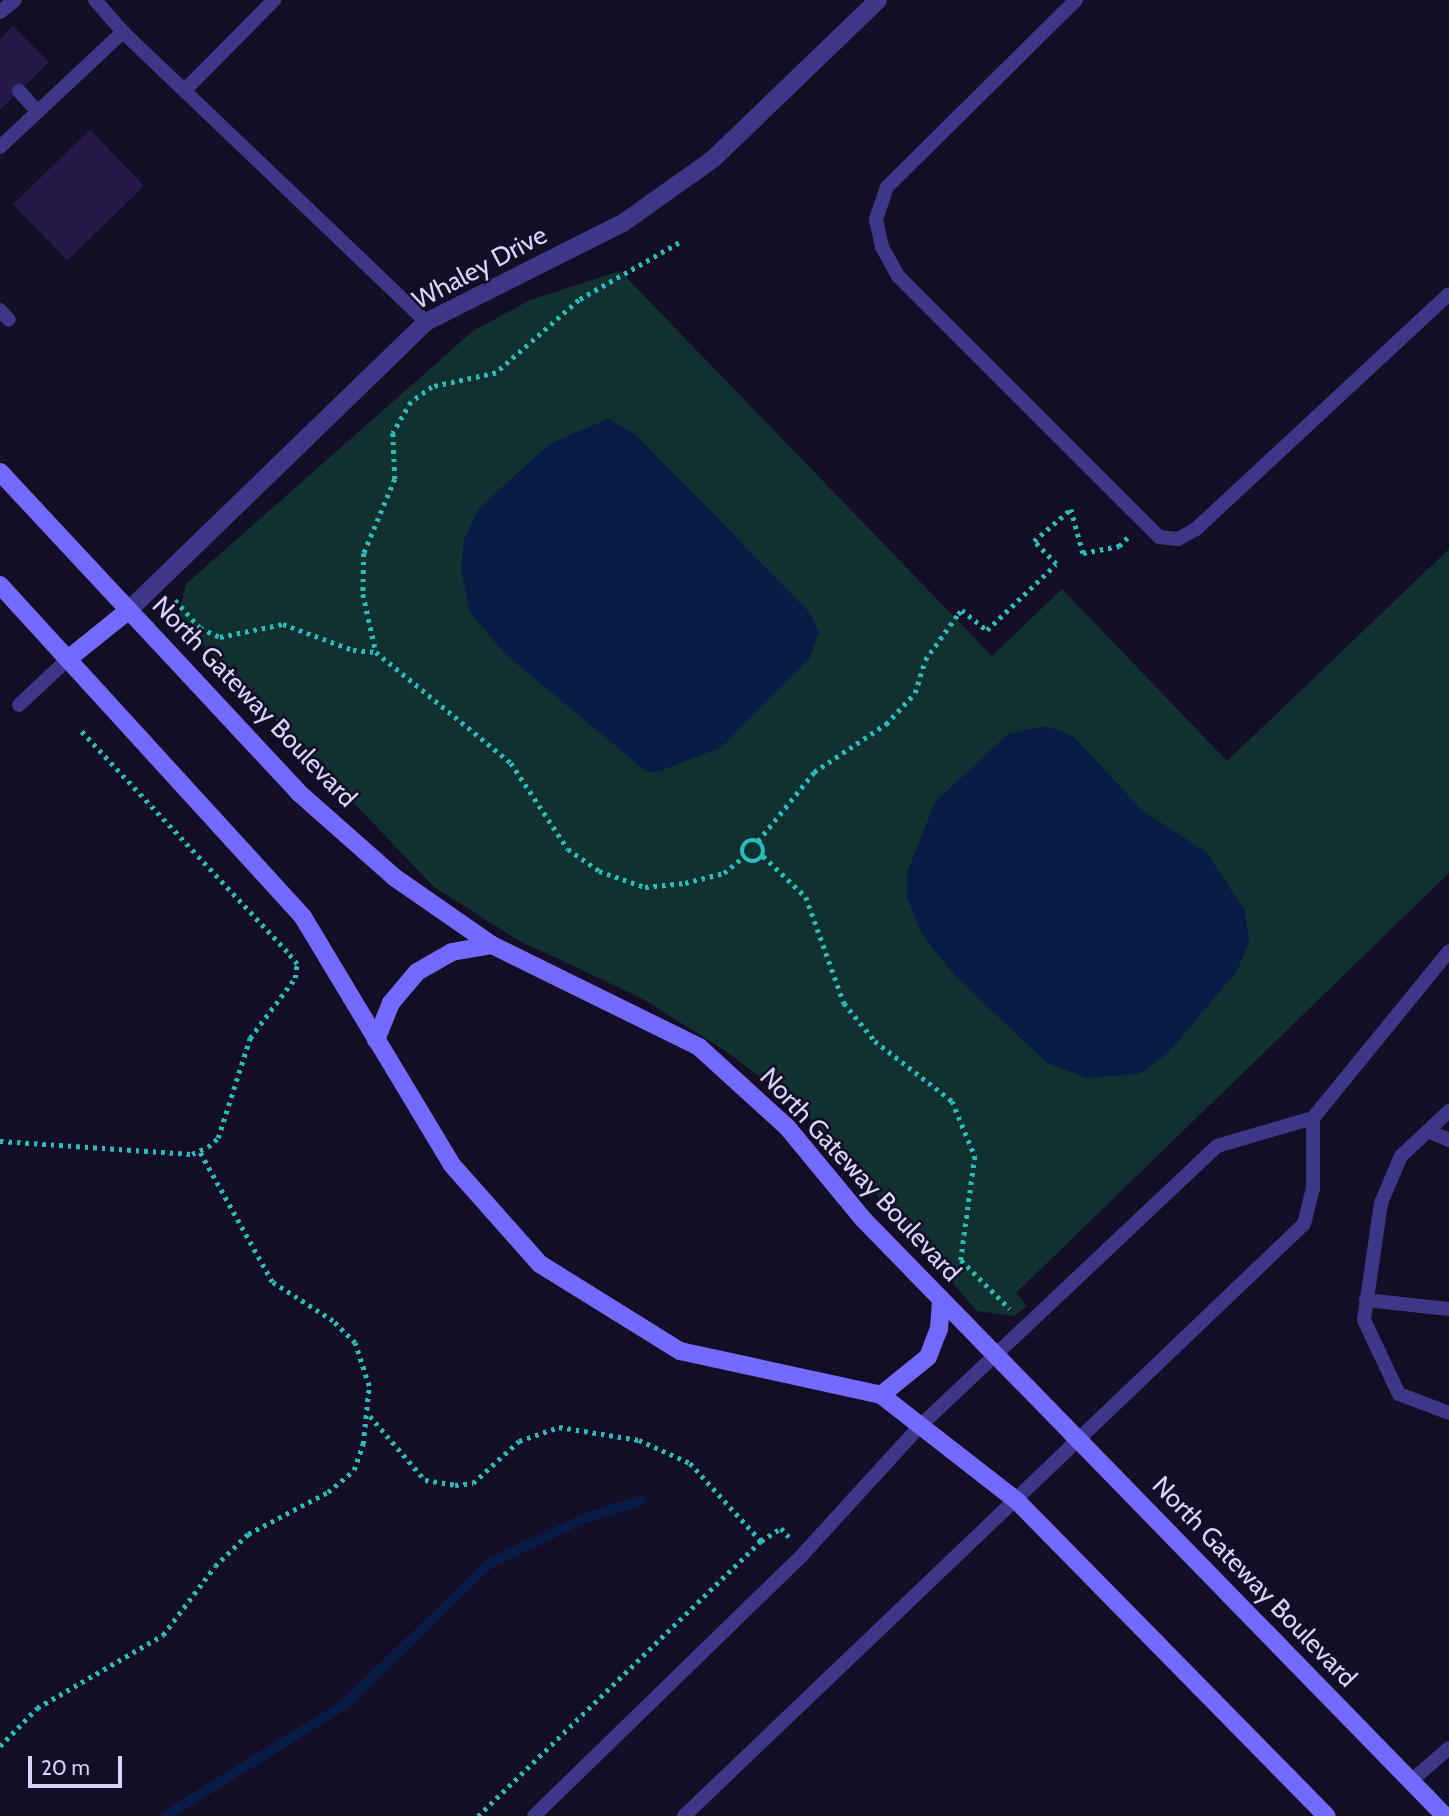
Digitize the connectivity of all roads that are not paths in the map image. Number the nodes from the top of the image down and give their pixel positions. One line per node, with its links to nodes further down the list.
1 (15, 0): 6 (lane)
2 (94, 0): 7 (lane)
3 (274, 0): 8 (lane)
4 (878, 0): 13 (street, Whaley Drive)
5 (1076, 0): 12 (lane)
6 (0, 12)
7 (123, 32): 8 (lane); 10 (lane)
8 (187, 88): 13 (lane)
9 (19, 91): 10 (lane)
10 (38, 111): 11 (lane)
11 (1, 146)
12 (1449, 294)
13 (426, 322): 16 (street, Whaley Drive)
14 (0, 471): 16 (main road, North Gateway Boulevard)
15 (0, 585): 17 (main road)
16 (129, 610): 17 (main road); 19 (main road, North Gateway Boulevard)
17 (68, 659): 18 (lane); 21 (main road)
18 (19, 705)
19 (492, 945): 21 (main road); 26 (main road, North Gateway Boulevard)
20 (1449, 951): 23 (lane)
21 (376, 1040): 30 (main road)
22 (1449, 1111): 24 (lane)
23 (1313, 1118): 29 (lane); 33 (lane)
24 (1428, 1130): 25 (lane); 27 (lane)
25 (1449, 1140)
26 (941, 1299): 29 (main road, North Gateway Boulevard); 30 (main road)
27 (1366, 1300): 28 (lane); 31 (lane)
28 (1449, 1309)
29 (996, 1355): 32 (lane); 33 (main road, North Gateway Boulevard)
30 (881, 1395): 32 (main road)
31 (1449, 1413)
32 (920, 1426): 34 (main road); 37 (lane)
33 (1078, 1440): 34 (lane); 36 (main road, North Gateway Boulevard)
34 (1016, 1500): 38 (lane); 39 (main road)
35 (1449, 1748): 36 (lane)
36 (1411, 1781): 40 (main road, North Gateway Boulevard)
37 (534, 1816)
38 (684, 1816)
39 (1327, 1816)
40 (1446, 1816)

